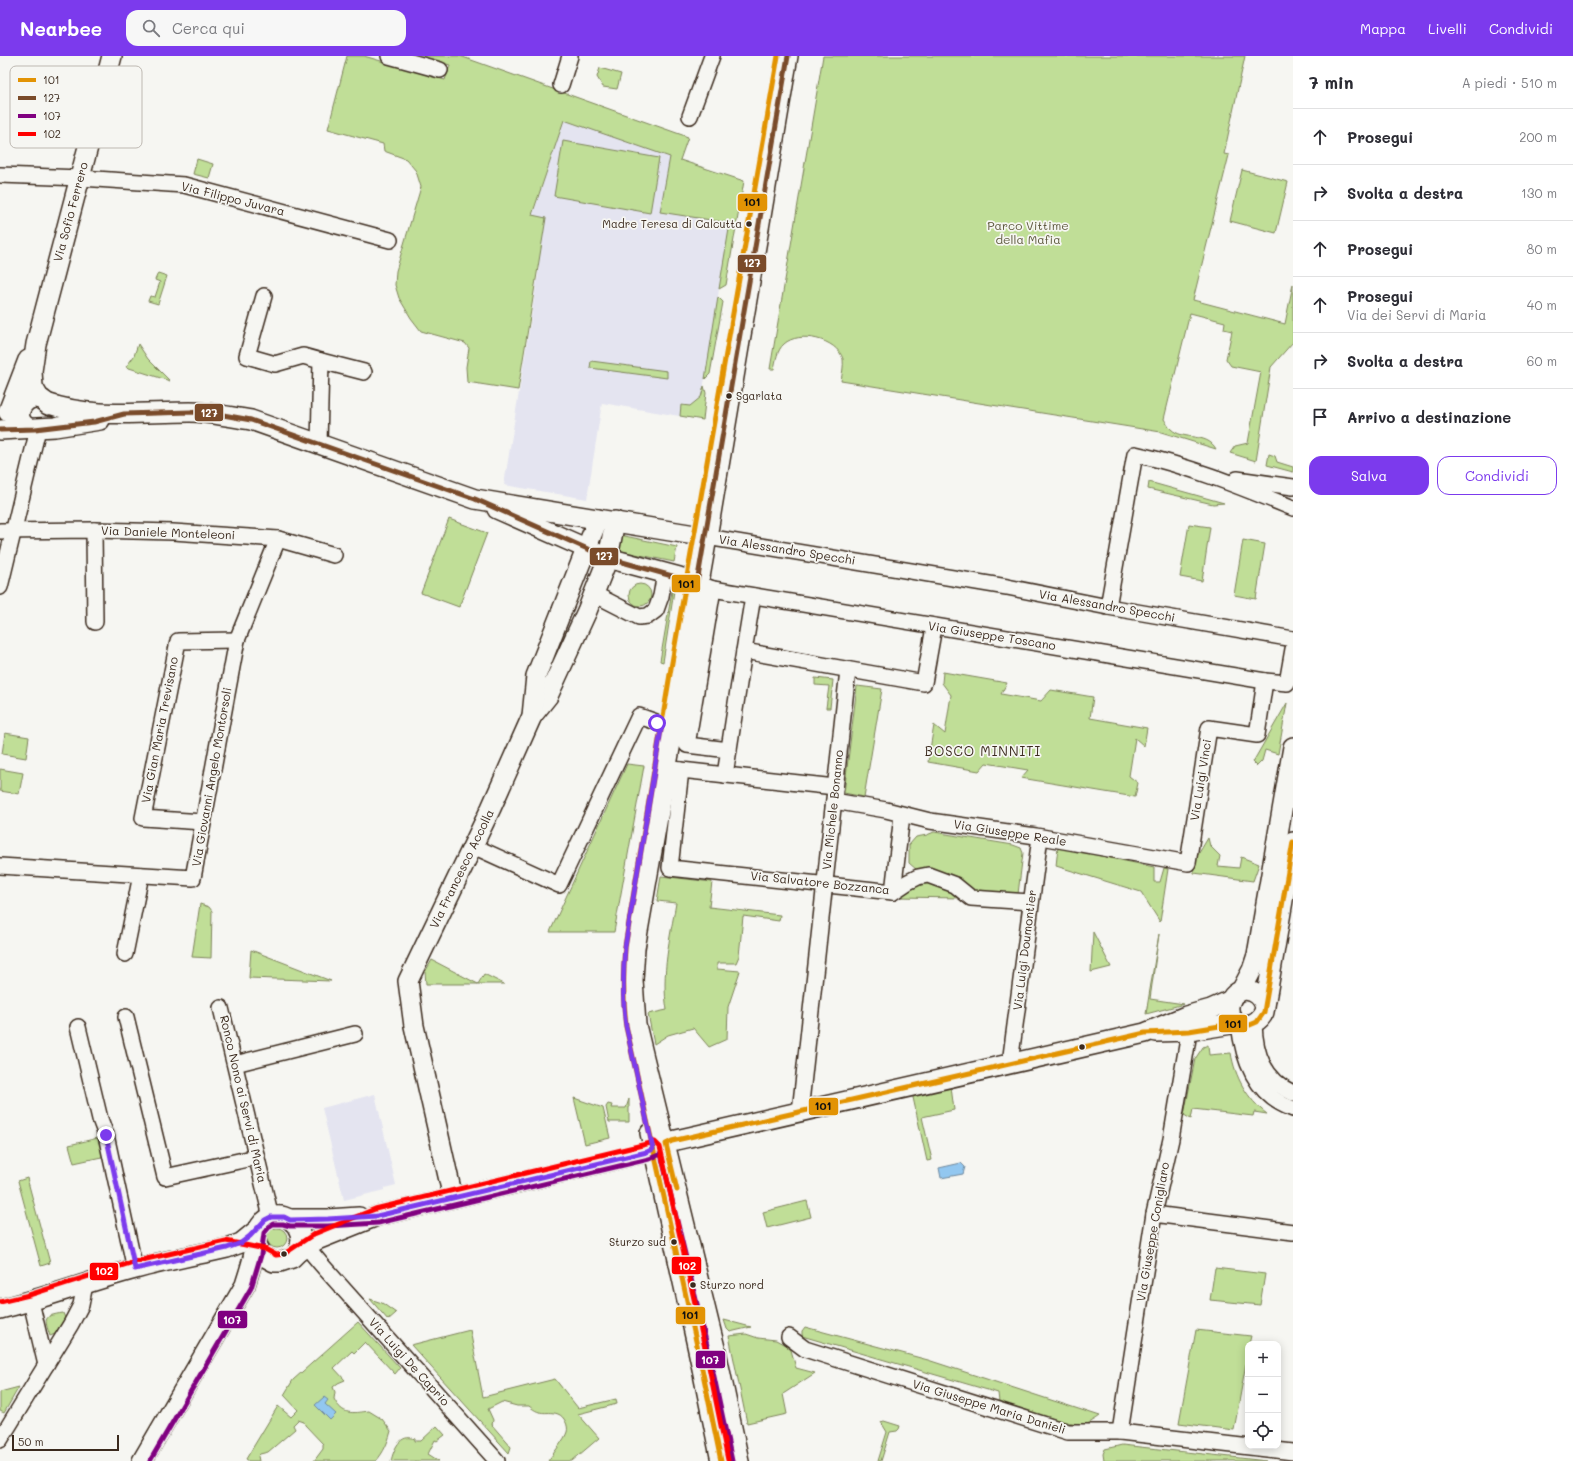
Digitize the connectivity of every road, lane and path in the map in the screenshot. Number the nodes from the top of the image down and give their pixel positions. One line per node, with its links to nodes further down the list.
1 (112, 56): 7 (street, Via Sofio Ferrero)
2 (570, 56): 9 (street)
3 (712, 56): 10 (street)
4 (778, 56): 30 (street)
5 (788, 56): 30 (street)
6 (397, 57): 8 (street)
7 (109, 66)
8 (440, 70)
9 (561, 85)
10 (690, 116)
11 (88, 148): 13 (street, Via Sofio Ferrero)
12 (0, 175): 13 (street, Via Filippo Juvara)
13 (80, 178): 14 (street, Via Filippo Juvara); 18 (street, Via Sofio Ferrero)
14 (390, 240)
15 (264, 296): 16 (street)
16 (321, 361): 17 (street); 22 (street)
17 (364, 372)
18 (23, 404): 19 (street); 20 (street); 20 (street, Via Sofio Ferrero)
19 (117, 413): 20 (street, Via Alessandro Specchi); 22 (street, Via Alessandro Specchi)
20 (36, 428): 21 (street, Via Alessandro Specchi); 29 (street)
21 (0, 430)
22 (319, 444): 25 (street, Via Alessandro Specchi)
23 (1210, 475): 24 (street); 26 (street); 40 (street)
24 (1293, 487)
25 (475, 498): 27 (street, Via Alessandro Specchi); 32 (street)
26 (1293, 508)
27 (607, 520): 30 (street, Via Alessandro Specchi); 32 (street, Via Francesco Accolla); 34 (street)
28 (94, 530): 29 (street, Via Daniele Monteleoni); 31 (street, Via Daniele Monteleoni); 41 (street)
29 (7, 531): 37 (street)
30 (701, 536): 36 (street); 40 (street, Via Alessandro Specchi)
31 (278, 539): 33 (street, Via Daniele Monteleoni); 44 (street, Via Giovanni Angelo Montorsoli)
32 (587, 549): 34 (street); 49 (street, Via Francesco Accolla)
33 (334, 555)
34 (608, 558): 35 (street); 38 (street)
35 (665, 573): 36 (street); 38 (street)
36 (699, 584): 39 (street, Via Giuseppe Toscano); 50 (street); 52 (street); 53 (street)
37 (0, 587)
38 (594, 594): 49 (street)
39 (753, 596): 42 (street, Via Giuseppe Toscano); 46 (street)
40 (1108, 607): 43 (street, Via Alessandro Specchi)
41 (95, 622)
42 (934, 627): 47 (street); 48 (street, Via Giuseppe Toscano)
43 (1293, 639)
44 (237, 640): 57 (street, Via Giovanni Angelo Montorsoli); 57 (street, Via Gian Maria Trevisano)
45 (1293, 649): 48 (street, Via Giuseppe Toscano)
46 (744, 651): 47 (street); 52 (street)
47 (848, 670): 55 (street, Via Michele Bonanno)
48 (1265, 681): 61 (street, Via Luigi Vinci)
49 (532, 716): 60 (street, Via Francesco Accolla)
50 (662, 724): 60 (street); 81 (street)
51 (1293, 747): 68 (street)
52 (729, 750): 54 (street)
53 (673, 770): 54 (street, Via Giuseppe Reale); 64 (street, Via Salvatore Bozzanca); 81 (street)
54 (725, 775): 55 (street, Via Giuseppe Reale)
55 (834, 794): 56 (street, Via Giuseppe Reale); 64 (street, Via Michele Bonanno)
56 (902, 814): 58 (street, Via Giuseppe Reale); 65 (street)
57 (203, 822): 63 (street, Via Giovanni Angelo Montorsoli)
58 (1040, 837): 61 (street, Via Giuseppe Reale); 66 (street, Via Luigi Doumontier)
59 (1293, 842): 69 (street)
60 (473, 846): 83 (street, Via Francesco Accolla)
61 (1188, 862)
62 (0, 866): 63 (street, Via Giovanni Angelo Montorsoli)
63 (141, 875): 67 (street)
64 (824, 885): 65 (street, Via Salvatore Bozzanca); 80 (street, Via Michele Bonanno)
65 (893, 892): 66 (street, Via Salvatore Bozzanca)
66 (1031, 902): 77 (street, Via Luigi Doumontier)
67 (125, 954)
68 (1236, 996): 69 (street); 72 (street); 74 (street)
69 (1264, 1007): 74 (street)
70 (222, 1008): 76 (street, Ronco Nono ai Servi di Maria)
71 (126, 1017): 82 (street)
72 (1188, 1024): 74 (street); 77 (street); 84 (street, Via Giuseppe Conigliaro)
73 (78, 1027): 94 (street)
74 (1239, 1027): 78 (street); 79 (street)
75 (355, 1034): 76 (street)
76 (235, 1064): 82 (street, Ronco Nono ai Servi di Maria)
77 (1010, 1064): 80 (street)
78 (1293, 1092)
79 (1293, 1109)
80 (800, 1112): 81 (street)
81 (659, 1146): 83 (street); 106 (street); 107 (street)
82 (257, 1157): 86 (street, Ronco Nono ai Servi di Maria)
83 (453, 1198): 85 (street)
84 (1154, 1214): 88 (street); 101 (street, Via Giuseppe Conigliaro)
85 (377, 1216): 87 (street); 89 (street)
86 (271, 1217): 87 (street); 92 (street)
87 (290, 1220): 91 (street)
88 (1293, 1232)
89 (326, 1236): 91 (street); 93 (street)
90 (227, 1248): 92 (street); 94 (street); 95 (street)
91 (299, 1248): 92 (street); 93 (street, Via Luigi De Caprio)
92 (261, 1249): 95 (street)
93 (321, 1264): 105 (street, Via Luigi De Caprio)
94 (135, 1269): 96 (street)
95 (246, 1282): 104 (street)
96 (85, 1284): 97 (street); 100 (street)
97 (31, 1302): 98 (street); 100 (street)
98 (0, 1309)
99 (790, 1337): 101 (street, Via Giuseppe Maria Danieli)
100 (46, 1366): 102 (street)
101 (1120, 1432): 103 (street, Via Giuseppe Maria Danieli)
102 (0, 1440)
103 (1293, 1452)
104 (142, 1461)
105 (497, 1461)
106 (721, 1461)
107 (739, 1461)

